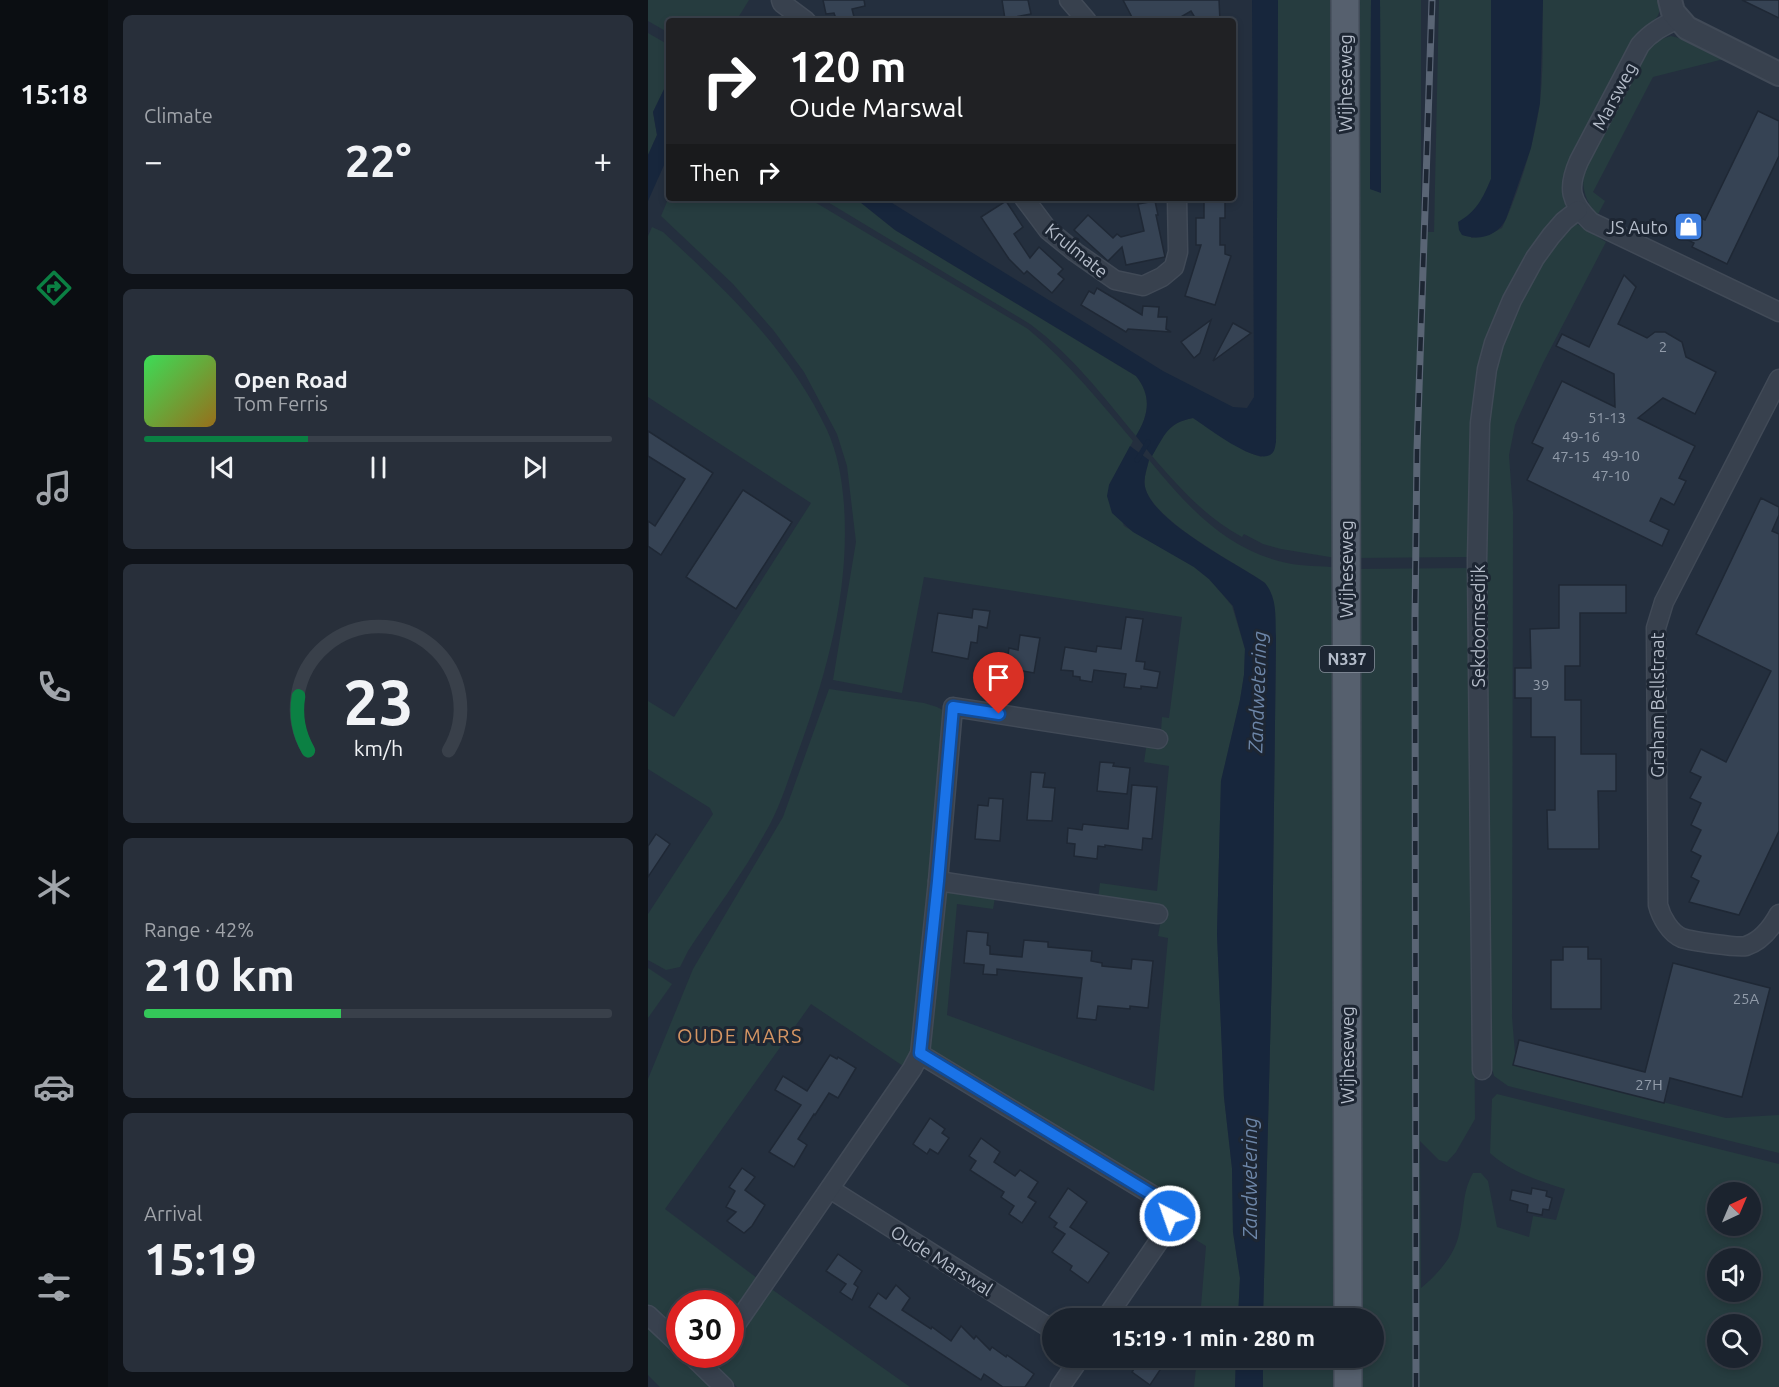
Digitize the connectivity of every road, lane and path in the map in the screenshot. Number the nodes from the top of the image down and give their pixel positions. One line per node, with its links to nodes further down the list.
1 (781, 0): 4 (street)
2 (1345, 0): 19 (main road, Wijheseweg / N337)
3 (1674, 10): 5 (street); 8 (street, Marsweg)
4 (802, 18)
5 (1779, 74)
6 (1026, 201): 7 (street, Krulmate)
7 (1178, 201)
8 (1578, 210): 9 (street); 16 (street, Sekdoornsedijk)
9 (1779, 312)
10 (1779, 379): 14 (street, Graham Bellstraat)
11 (1158, 739): 12 (street)
12 (938, 881): 13 (street); 15 (street)
13 (1158, 914)
14 (1779, 914)
15 (920, 1053): 17 (street); 18 (street)
16 (1482, 1070)
17 (830, 1189): 20 (street); 22 (street, Oude Marswal)
18 (1113, 1308)
19 (1348, 1308)
20 (744, 1313)
21 (648, 1315): 23 (street)
22 (1042, 1323)
23 (666, 1332)
24 (709, 1368): 27 (street)
25 (1073, 1368): 28 (street)
26 (1348, 1368): 29 (main road)
27 (724, 1387)
28 (1060, 1387)
29 (1348, 1387)

